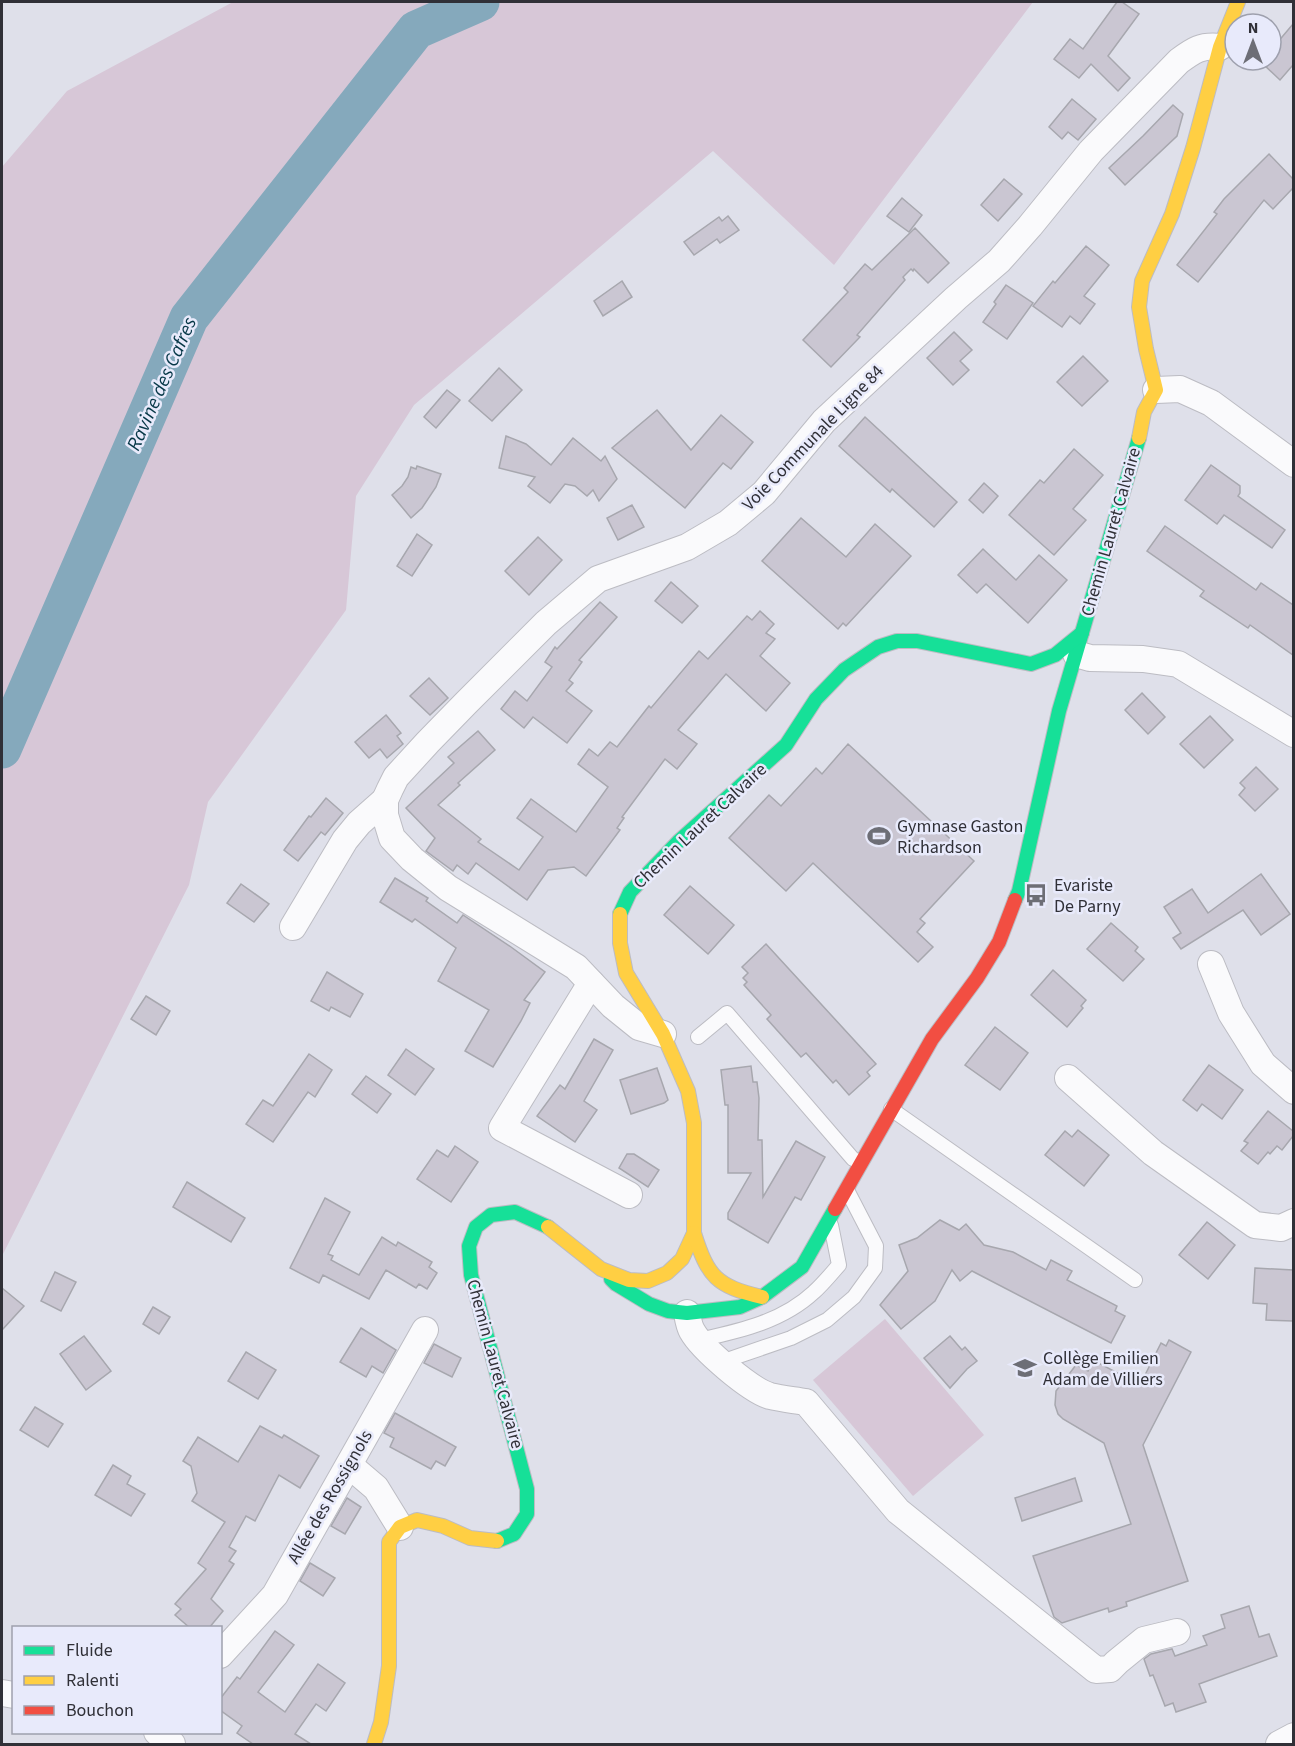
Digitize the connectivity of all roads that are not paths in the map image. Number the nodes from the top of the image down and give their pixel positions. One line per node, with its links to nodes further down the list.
1 (1238, 2): 2 (main road)
2 (1220, 47): 3 (main road); 11 (street, Voie Communale Ligne 84)
3 (1156, 390): 4 (street); 5 (main road, Chemin Lauret Calvaire)
4 (1293, 464)
5 (1079, 643): 6 (main road, Chemin Lauret Calvaire); 9 (main road); 10 (street)
6 (860, 658): 7 (lane); 15 (main road, Chemin Lauret Calvaire)
7 (871, 672)
8 (1052, 686): 9 (main road)
9 (1059, 711): 19 (main road)
10 (1293, 734)
11 (385, 800): 12 (street, Voie Communale Ligne 84); 14 (street)
12 (293, 927)
13 (1211, 964): 18 (street)
14 (591, 983): 15 (street); 22 (street)
15 (663, 1034): 25 (main road, Chemin Lauret Calvaire)
16 (698, 1037): 20 (lane)
17 (1068, 1078): 24 (street)
18 (1293, 1091)
19 (891, 1109): 20 (main road); 28 (lane)
20 (861, 1162): 21 (main road)
21 (846, 1188): 23 (main road); 34 (lane)
22 (629, 1195)
23 (830, 1218): 30 (main road); 33 (lane)
24 (1293, 1222)
25 (694, 1233): 26 (main road, Chemin Lauret Calvaire); 30 (main road)
26 (682, 1258): 27 (main road, Chemin Lauret Calvaire); 29 (main road)
27 (601, 1269): 31 (main road); 36 (main road, Chemin Lauret Calvaire)
28 (1135, 1280)
29 (683, 1281)
30 (762, 1297): 31 (main road)
31 (686, 1308): 33 (street)
32 (425, 1330): 35 (street, Allée des Rossignols)
33 (699, 1340): 34 (street)
34 (721, 1362): 37 (street)
35 (349, 1465): 36 (street); 38 (street, Allée des Rossignols)
36 (400, 1527): 42 (main road)
37 (1177, 1632)
38 (222, 1652)
39 (160, 1734): 41 (street)
40 (1293, 1736): 43 (street)
41 (172, 1744)
42 (374, 1744)
43 (1279, 1744)

